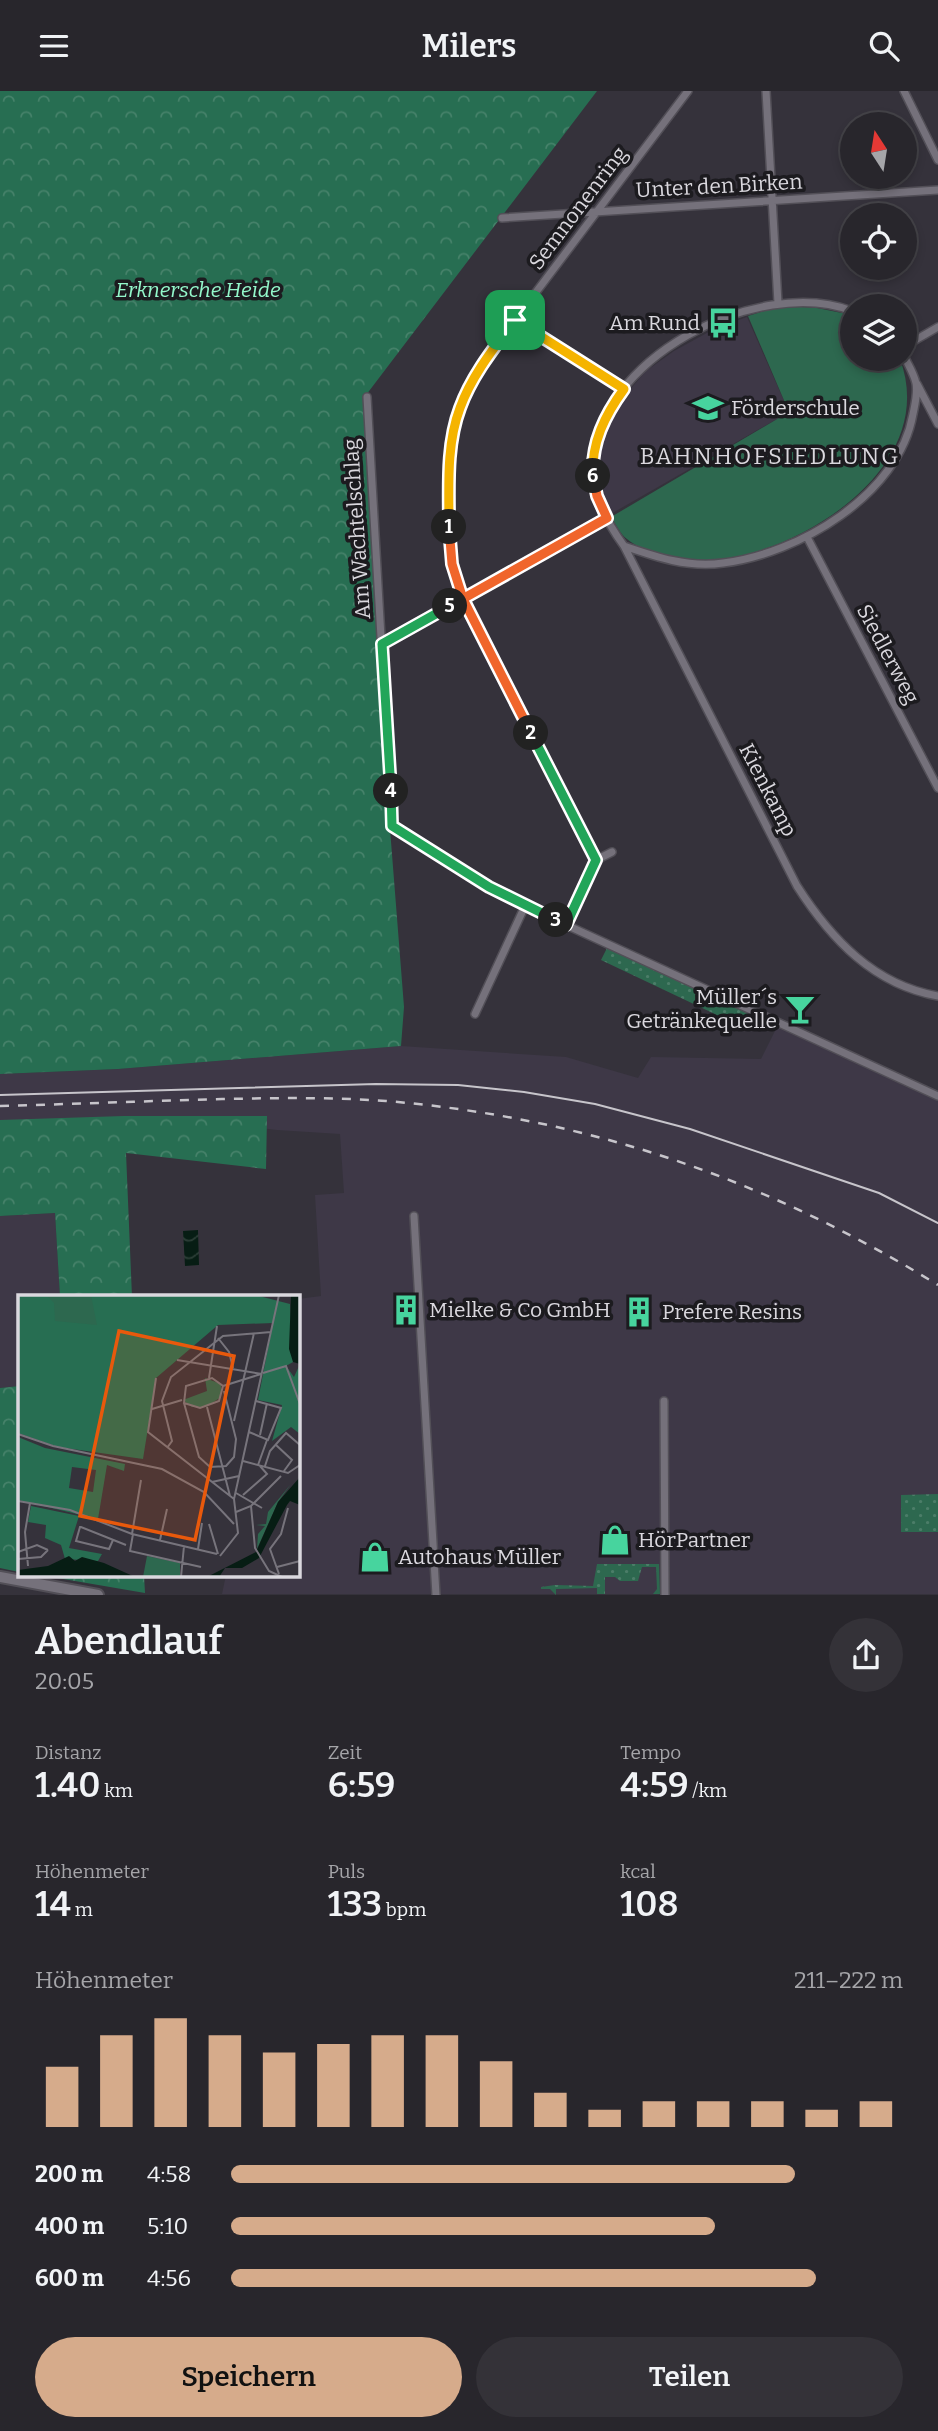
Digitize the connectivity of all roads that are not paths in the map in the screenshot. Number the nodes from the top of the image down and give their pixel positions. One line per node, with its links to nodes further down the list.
1 (688, 91): 7 (street, Semnonenring)
2 (766, 91): 6 (street)
3 (904, 91): 4 (street)
4 (938, 160)
5 (938, 190): 6 (street, Unter den Birken)
6 (773, 201): 7 (street, Unter den Birken); 9 (street)
7 (596, 211): 8 (street, Unter den Birken); 11 (street, Semnonenring)
8 (502, 218)
9 (778, 303): 10 (street); 16 (street)
10 (840, 308)
11 (515, 320): 16 (street); 22 (street, Semnonenring)
12 (938, 327): 13 (street)
13 (917, 340)
14 (911, 371): 15 (street)
15 (915, 380): 18 (street); 20 (street)
16 (624, 389): 19 (street)
17 (367, 397): 23 (street, Am Wachtelschlag)
18 (938, 424)
19 (607, 518): 21 (street); 22 (street)
20 (807, 537): 21 (street); 24 (street, Siedlerweg)
21 (624, 546): 29 (street, Kienkamp)
22 (463, 599): 23 (street); 26 (street, Semnonenring)
23 (382, 644): 27 (street, Am Wachtelschlag)
24 (938, 788)
25 (611, 852): 26 (street)
26 (596, 860): 28 (street)
27 (526, 906): 28 (street); 30 (street)
28 (566, 925): 31 (street)
29 (938, 996)
30 (475, 1014)
31 (938, 1096)
32 (414, 1216): 36 (street)
33 (664, 1401): 37 (street)
34 (0, 1577): 35 (main road)
35 (98, 1594)
36 (436, 1594)
37 (665, 1594)

